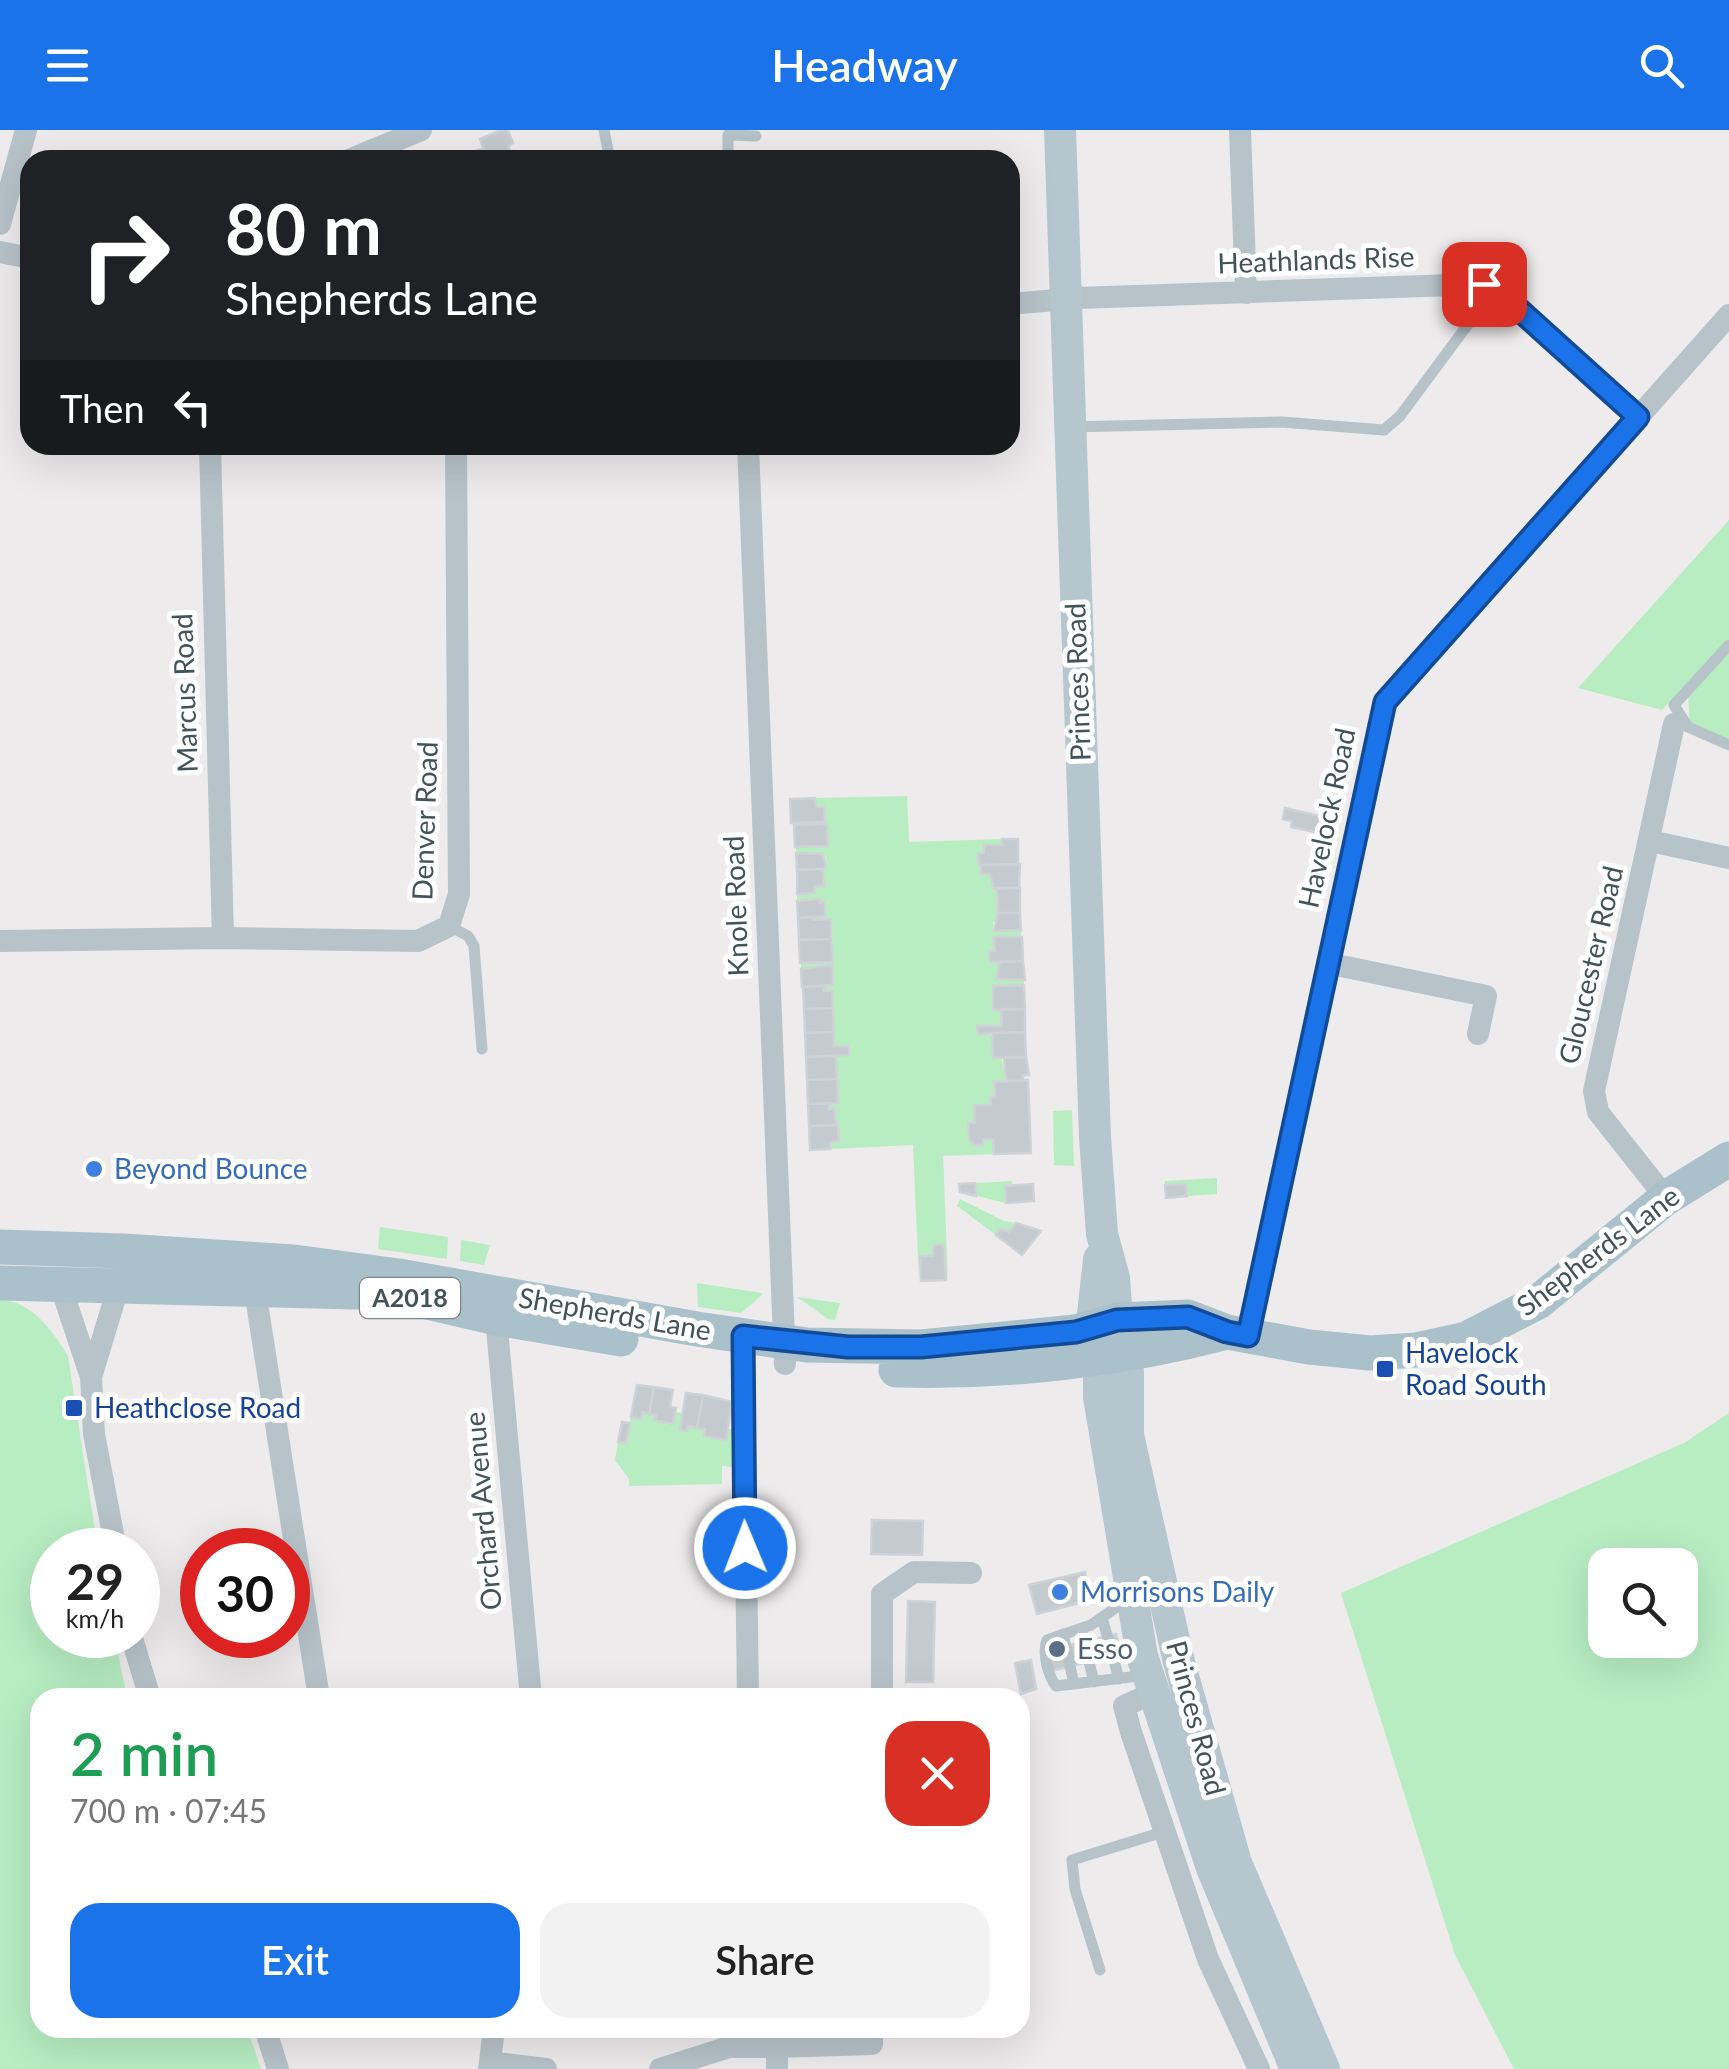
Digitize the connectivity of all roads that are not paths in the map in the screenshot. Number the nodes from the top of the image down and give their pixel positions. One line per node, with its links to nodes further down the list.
1 (421, 130): 5 (street)
2 (1060, 130): 11 (main road, Princes Road)
3 (1240, 130): 10 (street)
4 (756, 136): 6 (lane)
5 (373, 150)
6 (728, 150)
7 (20, 152): 8 (street)
8 (0, 224)
9 (1495, 288): 10 (street, Heathlands Rise); 14 (street); 15 (lane)
10 (1246, 292): 11 (street, Heathlands Rise)
11 (1064, 300): 12 (street, Heathlands Rise); 15 (main road, Princes Road)
12 (1020, 303)
13 (1729, 316): 14 (street, Havelock Road)
14 (1638, 417): 27 (street, Havelock Road)
15 (1069, 428): 39 (main road, Princes Road)
16 (210, 455): 25 (street, Marcus Road)
17 (456, 455): 24 (street, Denver Road)
18 (748, 455): 41 (street, Knole Road)
19 (1729, 645): 21 (lane)
20 (1674, 724): 22 (street, Gloucester Road)
21 (1729, 745)
22 (1650, 842): 23 (street); 31 (street, Gloucester Road)
23 (1729, 858)
24 (449, 926): 25 (street, Denver Road); 29 (lane)
25 (223, 938): 26 (street, Denver Road)
26 (0, 941)
27 (1327, 962): 28 (street); 38 (street, Havelock Road)
28 (1478, 1034)
29 (482, 1049)
30 (1729, 1159): 31 (main road, Shepherds Lane / A2018)
31 (1666, 1198): 38 (main road, Shepherds Lane / A2018)
32 (6, 1248): 33 (main road, Shepherds Lane / A2018); 36 (street)
33 (122, 1268): 34 (main road, Shepherds Lane / A2018); 36 (main road, Shepherds Lane / A2018); 42 (street)
34 (252, 1273): 37 (main road, Shepherds Lane / A2018); 40 (main road, Shepherds Lane / A2018); 55 (street)
35 (0, 1284): 36 (main road, Shepherds Lane / A2018)
36 (60, 1284): 42 (street)
37 (496, 1318): 40 (main road, Shepherds Lane / A2018); 56 (street, Orchard Avenue)
38 (1238, 1334): 39 (main road, Shepherds Lane / A2018)
39 (1108, 1338): 41 (main road, Shepherds Lane / A2018); 45 (main road, Princes Road)
40 (743, 1348): 41 (main road, Shepherds Lane / A2018); 57 (street)
41 (786, 1353)
42 (90, 1377): 43 (street)
43 (112, 1528)
44 (971, 1573): 58 (street)
45 (1146, 1594): 46 (lane); 50 (main road, Princes Road); 52 (main road, Princes Road)
46 (1102, 1617): 47 (lane); 52 (lane)
47 (1081, 1630): 48 (lane); 51 (lane)
48 (1063, 1634): 53 (lane); 53 (lane)
49 (138, 1658): 54 (street)
50 (1179, 1662): 52 (lane); 73 (main road, Princes Road)
51 (1094, 1682): 52 (lane); 53 (lane)
52 (1140, 1682): 59 (street, Princes Road); 61 (main road, Princes Road)
53 (1074, 1684)
54 (147, 1688)
55 (317, 1688)
56 (530, 1688)
57 (748, 1688)
58 (882, 1688)
59 (1164, 1832): 60 (lane); 62 (street, Princes Road)
60 (1100, 1970)
61 (1266, 1996): 62 (street); 72 (main road, Princes Road)
62 (1232, 2012): 71 (street, Princes Road)
63 (268, 2038): 68 (street)
64 (493, 2038): 67 (street)
65 (872, 2038): 66 (street)
66 (777, 2058): 70 (street)
67 (490, 2065): 69 (street)
68 (278, 2069)
69 (546, 2069)
70 (660, 2069)
71 (1259, 2069)
72 (1296, 2069)
73 (1324, 2069)

